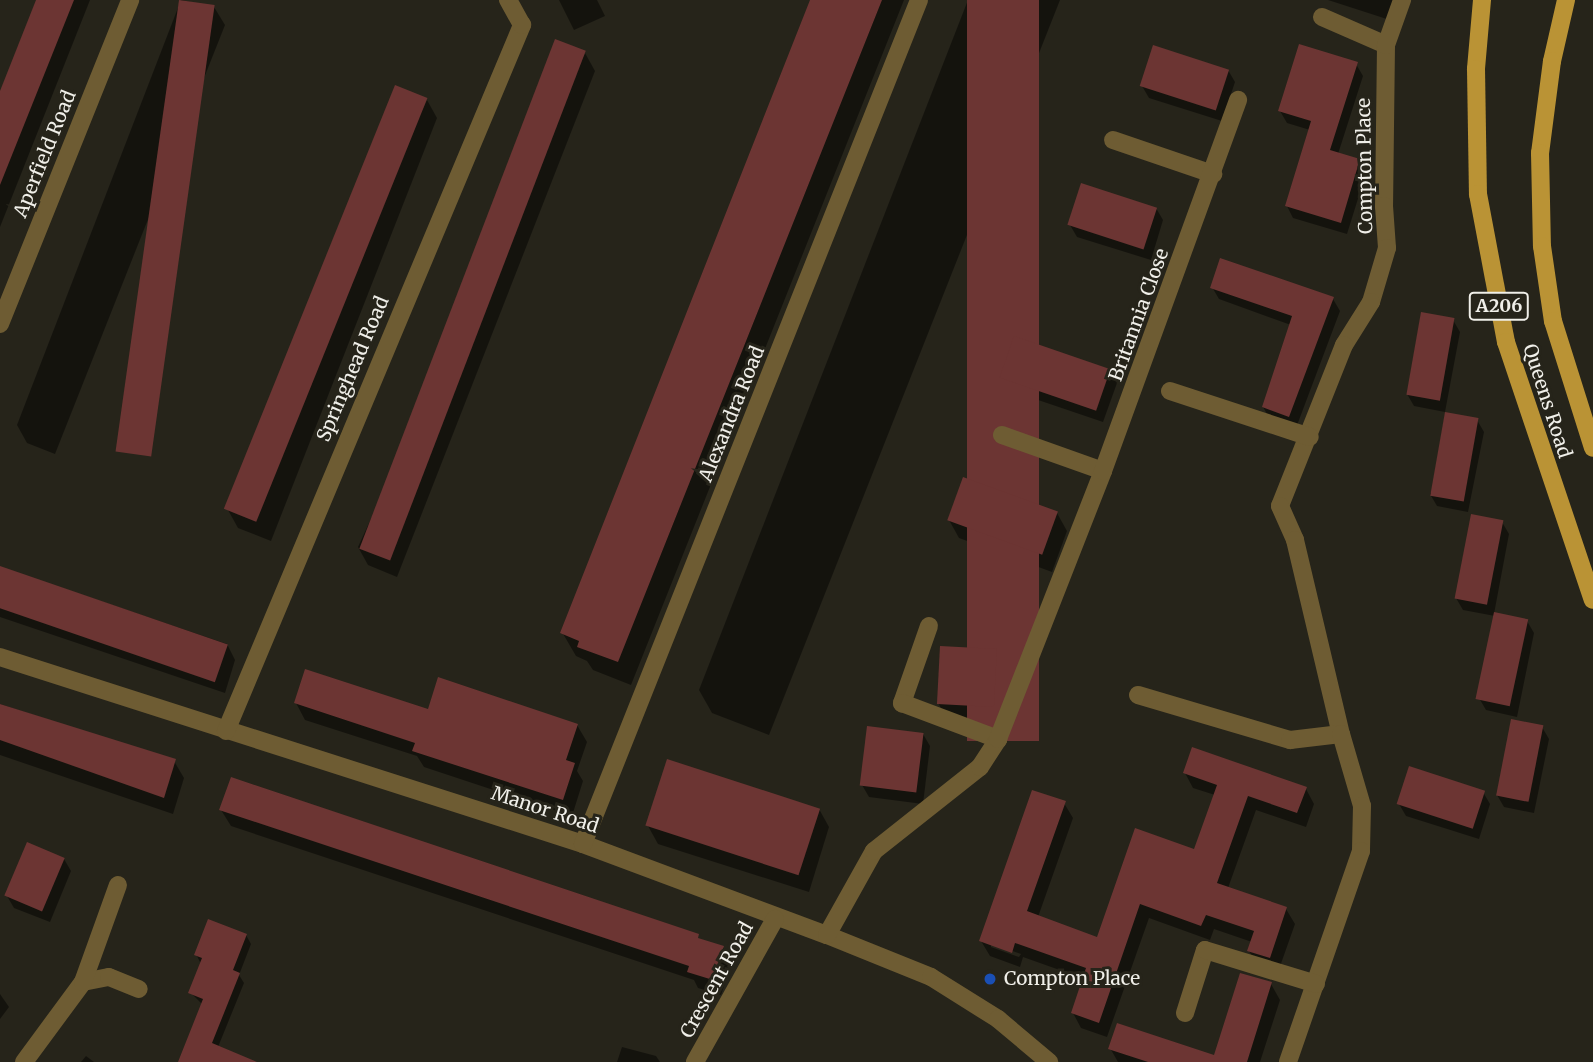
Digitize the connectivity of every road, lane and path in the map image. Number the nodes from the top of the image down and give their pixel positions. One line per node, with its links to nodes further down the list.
1 (130, 0): 12 (street, Aperfield Road)
2 (508, 0): 22 (street, Springhead Road)
3 (919, 0): 25 (street, Alexandra Road)
4 (1402, 0): 8 (street, Compton Place)
5 (1482, 0): 18 (main road, Queens Road / A206)
6 (1566, 0): 16 (main road, Queens Road / A206)
7 (1322, 18): 8 (street)
8 (1386, 45): 15 (street, Compton Place)
9 (1238, 100): 11 (street, Britannia Close)
10 (1113, 140): 11 (street)
11 (1213, 174): 17 (street, Britannia Close)
12 (0, 324)
13 (1170, 391): 15 (street)
14 (1002, 435): 17 (street)
15 (1310, 437): 23 (street, Compton Place)
16 (1593, 448)
17 (1103, 471): 24 (street, Britannia Close)
18 (1593, 600)
19 (929, 626): 24 (street)
20 (0, 657): 22 (street, Manor Road)
21 (1138, 695): 23 (street)
22 (226, 731): 25 (street, Manor Road)
23 (1341, 734): 30 (street, Compton Place)
24 (998, 739): 28 (street, Britannia Close)
25 (583, 844): 27 (street, Manor Road)
26 (118, 885): 29 (street)
27 (775, 919): 28 (street, Manor Road); 34 (street, Crescent Road)
28 (827, 935): 35 (street, Manor Road)
29 (83, 982): 31 (street); 33 (street)
30 (1316, 984): 32 (street); 36 (street, Compton Place)
31 (139, 989)
32 (1185, 1013)
33 (24, 1062)
34 (695, 1062)
35 (1049, 1062)
36 (1289, 1062)

